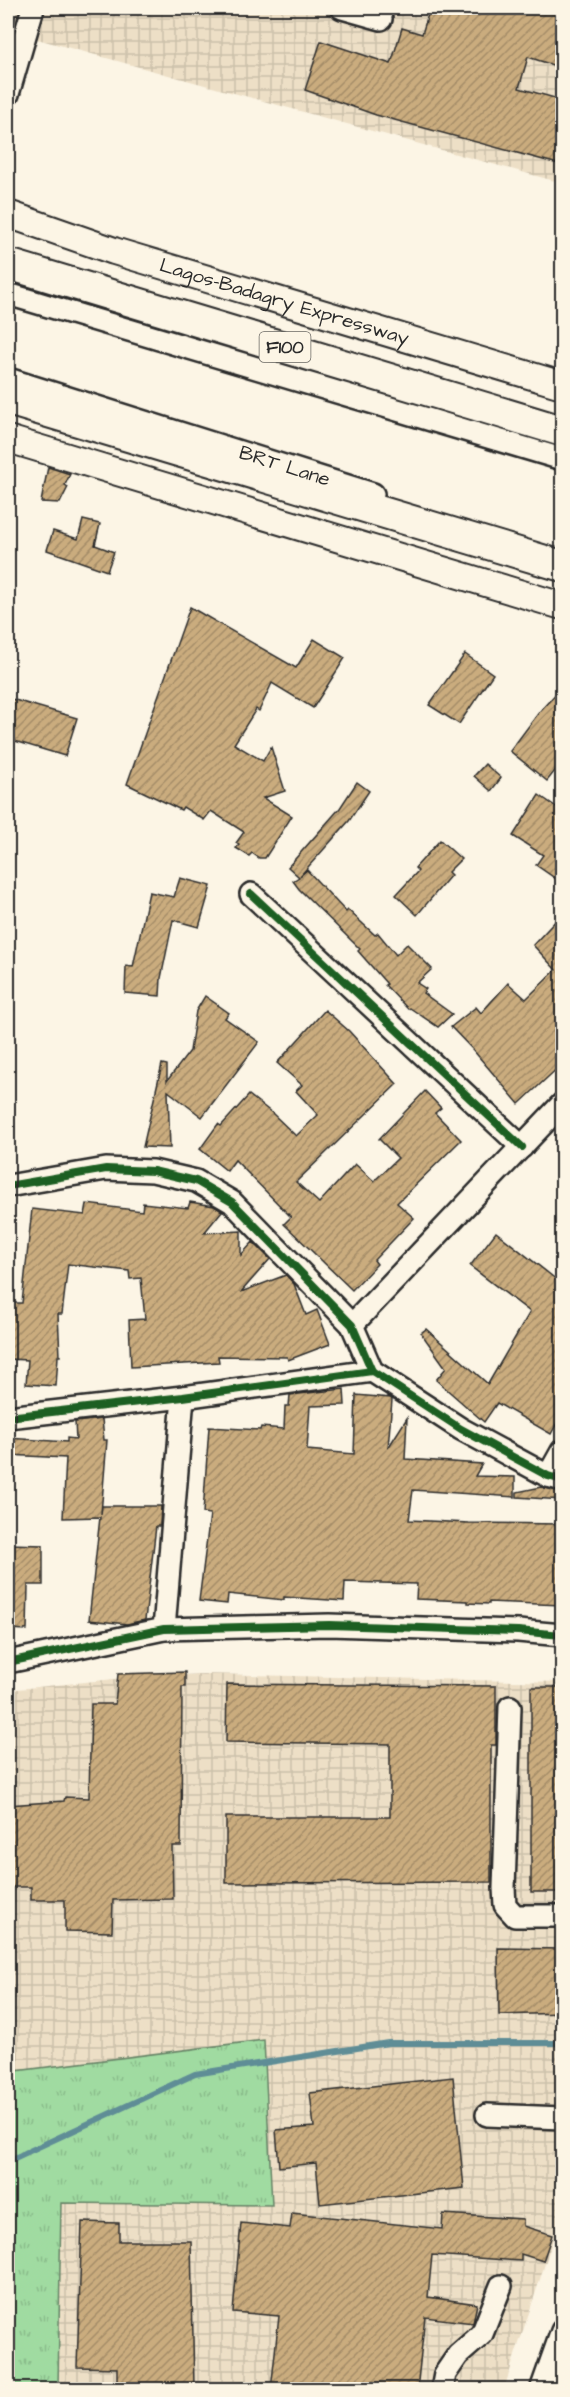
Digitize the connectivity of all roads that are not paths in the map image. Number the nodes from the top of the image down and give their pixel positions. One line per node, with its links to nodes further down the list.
1 (33, 8): 4 (street)
2 (342, 8): 3 (street)
3 (381, 19)
4 (8, 94)
5 (8, 214): 9 (main road, Lagos-Badagry Expressway)
6 (8, 264): 11 (highway, F100)
7 (8, 294): 13 (street)
8 (8, 379): 14 (street, BRT Lane)
9 (562, 385)
10 (8, 400): 15 (highway)
11 (562, 431)
12 (8, 440): 16 (main road)
13 (562, 459)
14 (562, 551)
15 (562, 566)
16 (562, 606)
17 (251, 894): 19 (street)
18 (562, 1104): 19 (street)
19 (522, 1147): 21 (street)
20 (8, 1186): 21 (street)
21 (352, 1325): 22 (street)
22 (372, 1371): 23 (street); 26 (street)
23 (183, 1397): 24 (street); 27 (street)
24 (8, 1417)
25 (562, 1451): 26 (street)
26 (555, 1478)
27 (164, 1629): 28 (street); 29 (street)
28 (562, 1635)
29 (8, 1662)
30 (510, 1707): 31 (street)
31 (562, 1916)
32 (487, 2115): 33 (street)
33 (562, 2118)
34 (501, 2286): 37 (street)
35 (562, 2331): 38 (street)
36 (562, 2375): 39 (street)
37 (442, 2390)
38 (541, 2390)
39 (557, 2390)

